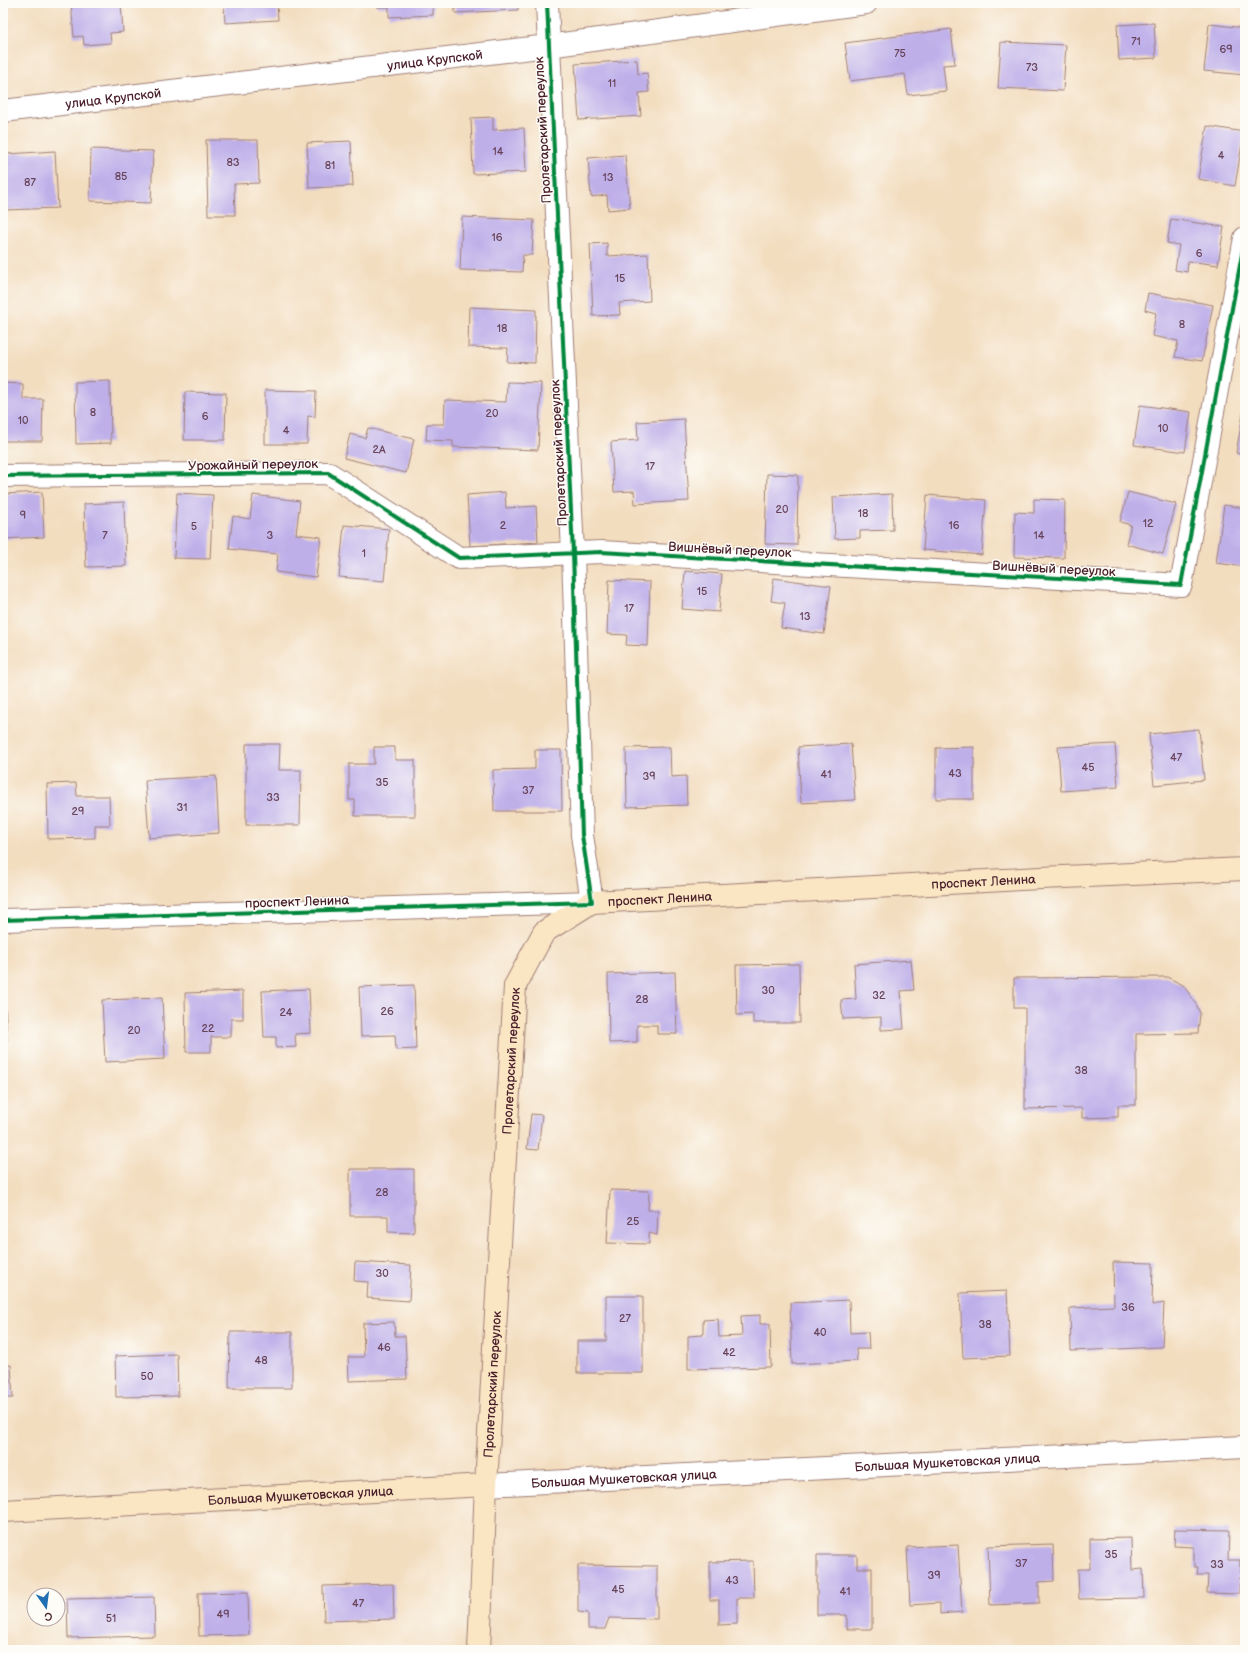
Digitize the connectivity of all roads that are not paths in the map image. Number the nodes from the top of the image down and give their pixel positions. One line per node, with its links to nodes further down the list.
1 (547, 3): 3 (street, Пролетарский переулок)
2 (866, 3): 3 (street, улица Крупской)
3 (548, 46): 4 (street, улица Крупской); 7 (street, Пролетарский переулок)
4 (3, 111)
5 (1245, 238): 7 (street, Вишнёвый переулок)
6 (3, 476): 7 (street, Урожайный переулок)
7 (573, 553): 9 (street, Пролетарский переулок)
8 (1245, 869): 9 (main road, проспект Ленина)
9 (592, 902): 10 (street, проспект Ленина); 12 (main road, Пролетарский переулок)
10 (3, 920)
11 (1245, 1447): 12 (street, Большая Мушкетовская улица)
12 (486, 1485): 13 (main road, Большая Мушкетовская улица); 14 (main road, Пролетарский переулок)
13 (3, 1511)
14 (479, 1650)

